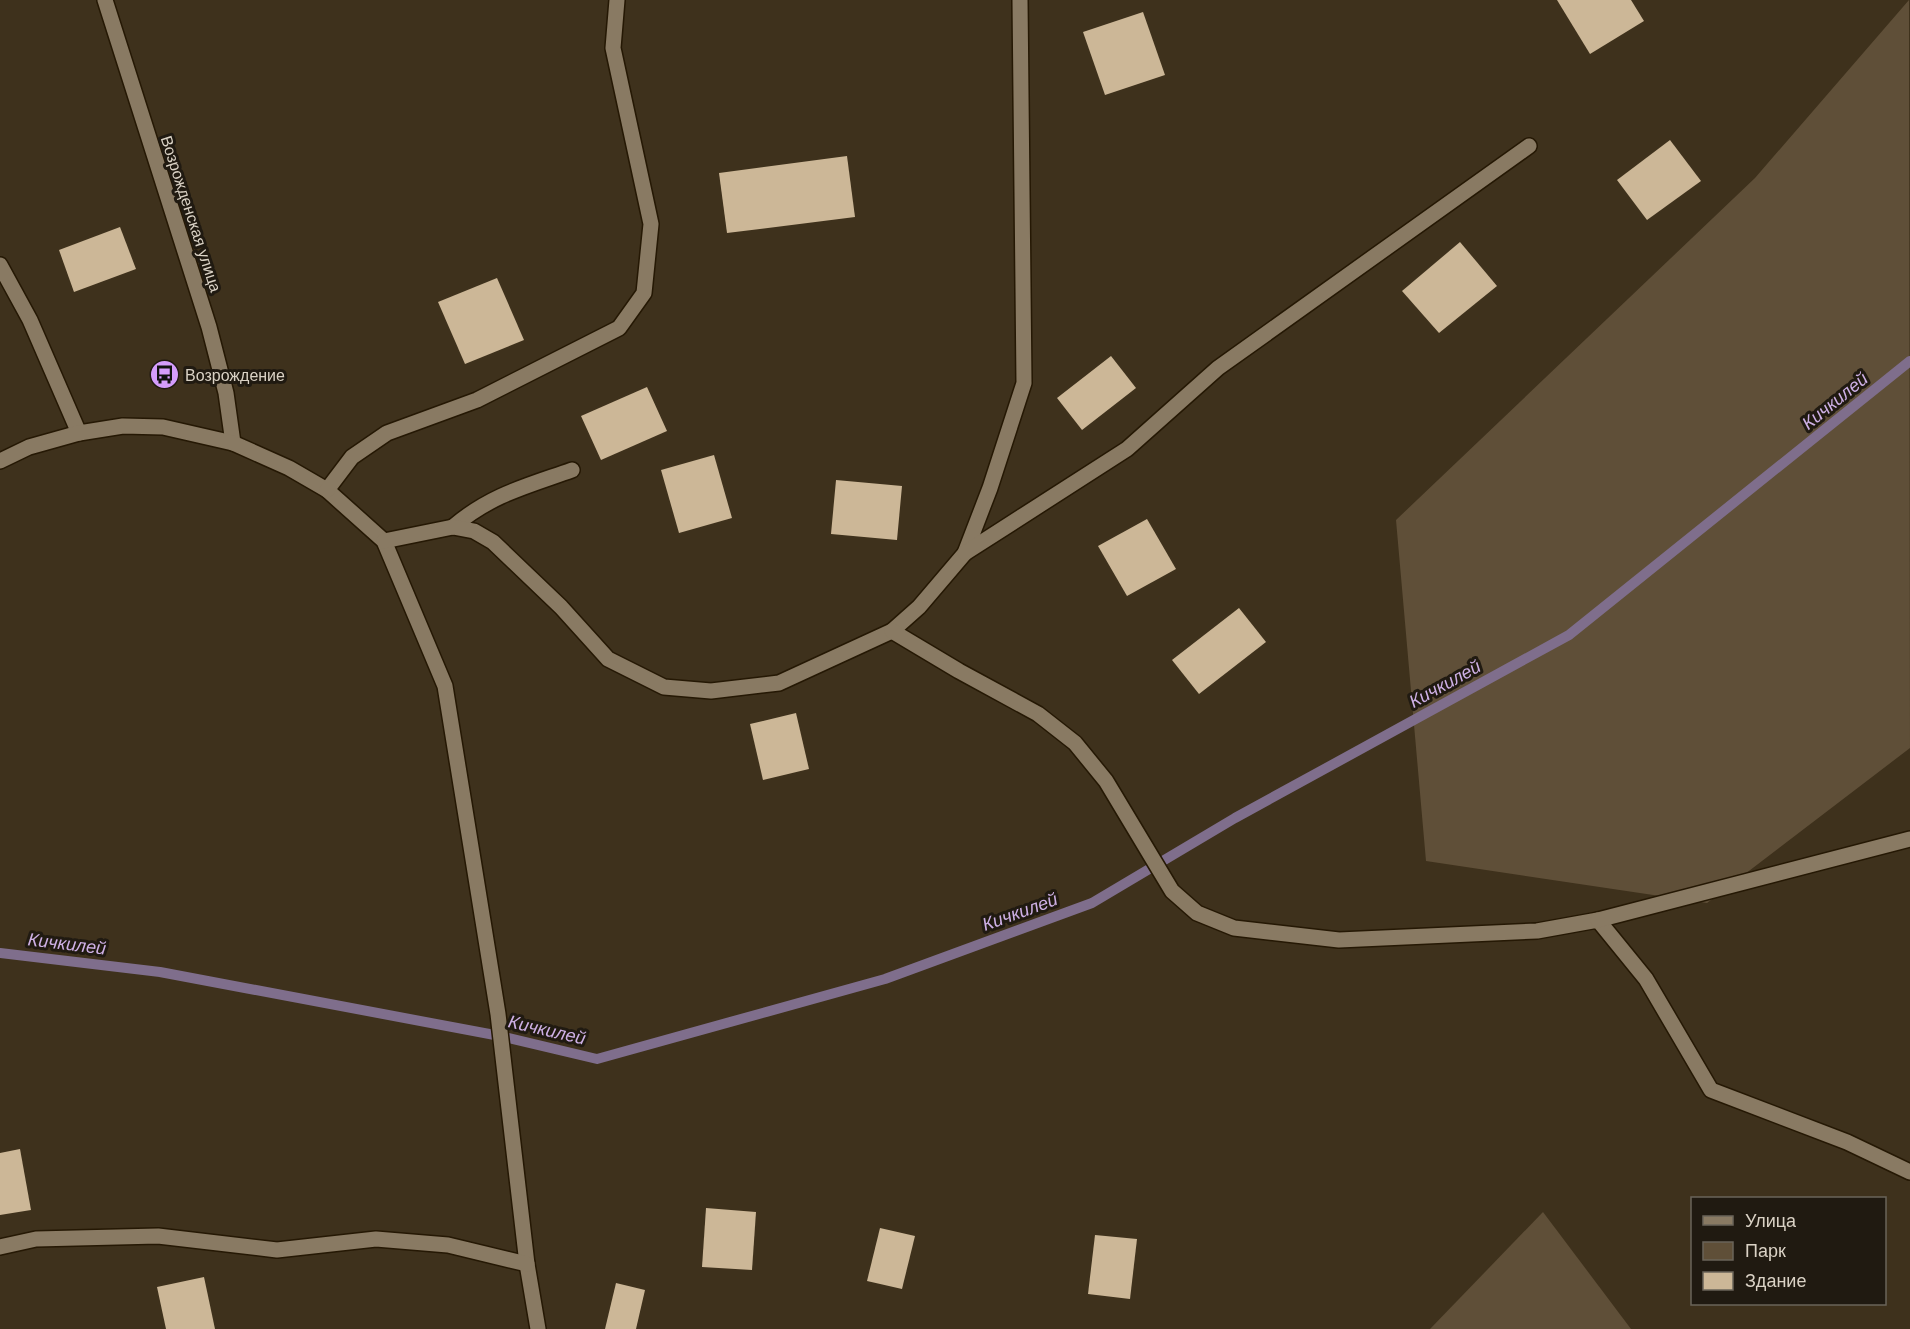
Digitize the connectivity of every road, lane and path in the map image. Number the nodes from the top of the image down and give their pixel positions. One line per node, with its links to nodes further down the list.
1 (105, 0): 7 (street, Возрожденская улица)
2 (617, 0): 10 (street)
3 (1020, 0): 13 (street)
4 (1529, 146): 13 (street)
5 (0, 265): 6 (street)
6 (79, 433): 7 (street); 8 (street)
7 (233, 442): 10 (street)
8 (0, 461)
9 (572, 470): 11 (street)
10 (327, 490): 12 (street)
11 (453, 527): 12 (street); 14 (street)
12 (384, 541): 19 (street)
13 (965, 553): 14 (street)
14 (892, 631): 16 (street)
15 (1910, 839): 16 (street)
16 (1598, 920): 17 (street)
17 (1910, 1172)
18 (0, 1247): 19 (street)
19 (527, 1264): 20 (street)
20 (538, 1329)

